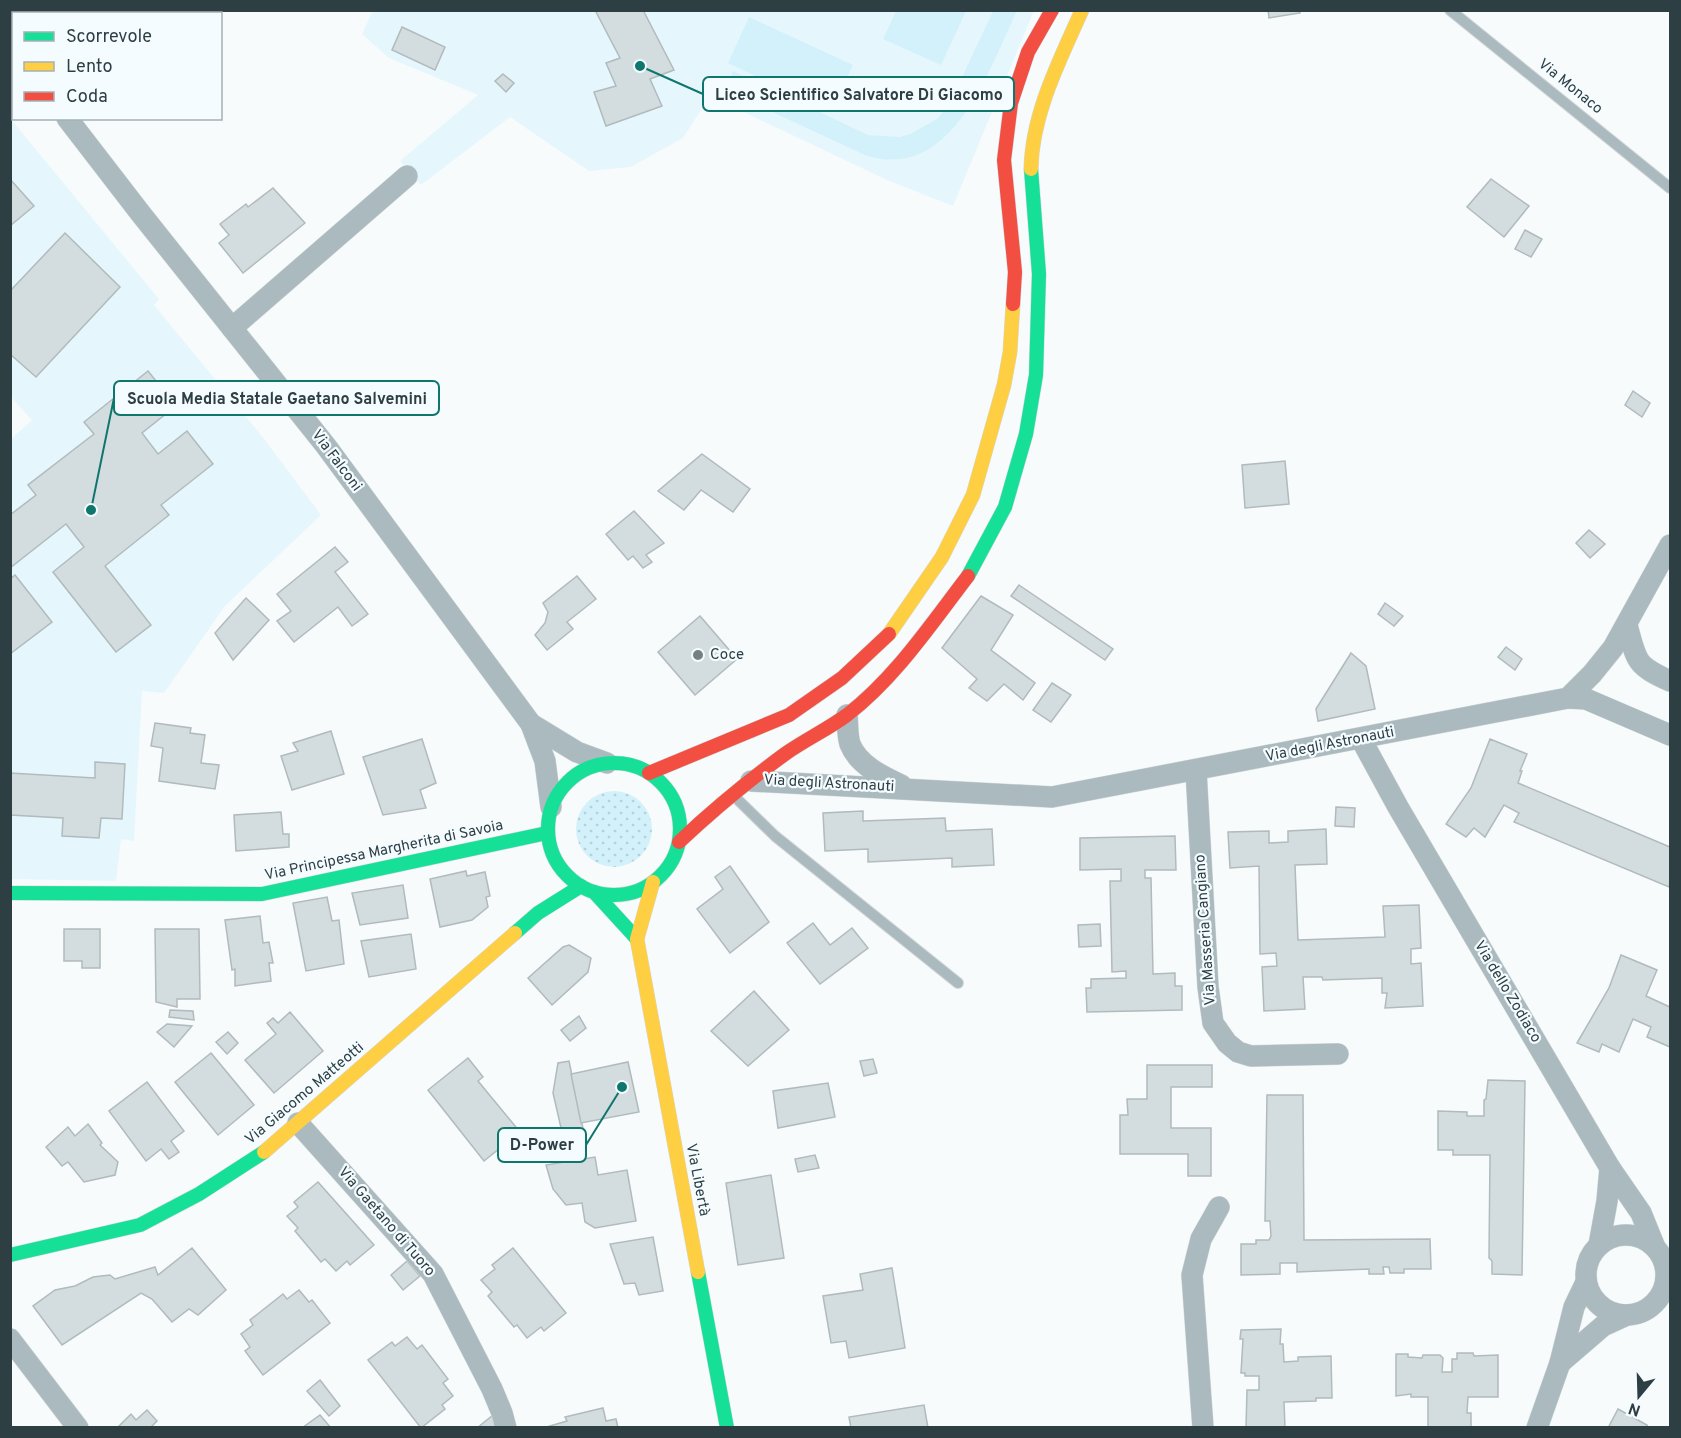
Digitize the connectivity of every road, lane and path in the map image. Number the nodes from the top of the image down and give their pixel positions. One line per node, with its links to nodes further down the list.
1 (1052, 10): 18 (street)
2 (1082, 10): 12 (street)
3 (1450, 10): 6 (lane, Via Monaco)
4 (69, 120): 7 (street, Via Falconi)
5 (407, 176): 7 (street)
6 (1671, 188)
7 (231, 328): 13 (street, Via Falconi)
8 (1671, 545): 9 (street)
9 (1627, 625): 10 (street); 11 (street)
10 (1671, 681)
11 (1568, 698): 14 (street); 15 (street, Via degli Astronauti)
12 (847, 715): 19 (street); 20 (street, Via degli Astronauti)
13 (531, 724): 16 (street, Via Falconi); 22 (street, Via Falconi)
14 (1666, 731)
15 (1361, 739): 17 (street, Via degli Astronauti); 33 (street, Via dello Zodiaco)
16 (607, 763): 18 (street); 22 (street)
17 (1196, 771): 20 (street, Via degli Astronauti); 31 (street, Via Masseria Cangiano)
18 (649, 773): 24 (street)
19 (751, 781): 20 (street, Via degli Astronauti); 21 (street)
20 (907, 788)
21 (733, 794): 24 (street); 30 (lane)
22 (551, 807): 23 (street)
23 (548, 833): 26 (street); 28 (street, Via Principessa Margherita di Savoia)
24 (678, 842): 25 (street)
25 (653, 882): 27 (street); 29 (street, Via Libertà)
26 (581, 886): 27 (street); 32 (street, Via Giacomo Matteotti)
27 (594, 892): 29 (street)
28 (10, 893)
29 (637, 939): 47 (street, Via Libertà)
30 (958, 983)
31 (1338, 1054)
32 (298, 1123): 37 (street, Via Giacomo Matteotti); 46 (street, Via Gaetano di Tuoro)
33 (1610, 1168): 35 (street); 36 (street, Via dello Zodiaco)
34 (1219, 1207): 48 (street)
35 (1599, 1245): 36 (street); 39 (street)
36 (1654, 1245): 38 (street)
37 (10, 1255)
38 (1668, 1269): 40 (street)
39 (1586, 1282): 42 (street); 44 (street)
40 (1648, 1308): 41 (street); 42 (street)
41 (1671, 1312)
42 (1627, 1315): 44 (street)
43 (10, 1339): 45 (street)
44 (1560, 1363): 49 (street)
45 (78, 1428)
46 (506, 1428)
47 (727, 1428)
48 (1203, 1428)
49 (1537, 1428)

